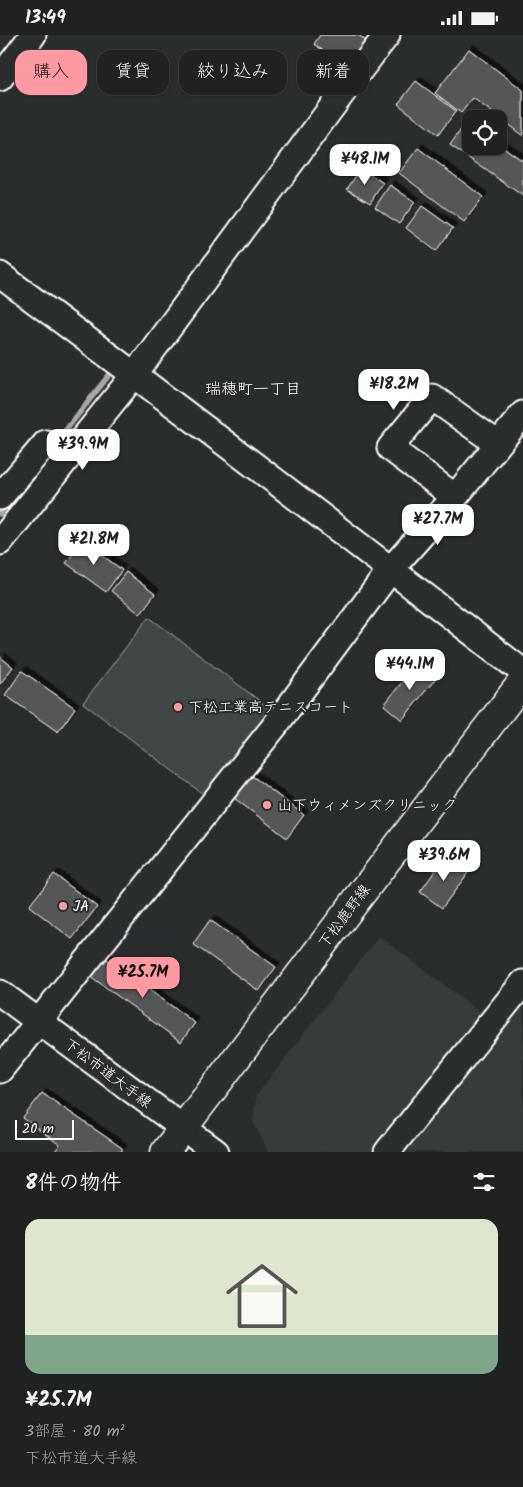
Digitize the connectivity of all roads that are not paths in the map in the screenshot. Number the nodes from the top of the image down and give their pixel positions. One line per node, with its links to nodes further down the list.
1 (33, 35): 3 (street)
2 (387, 35): 5 (street)
3 (0, 78)
4 (0, 275): 5 (street)
5 (135, 374): 11 (street); 12 (street)
6 (523, 414): 8 (street)
7 (46, 443): 9 (street)
8 (498, 445): 10 (street); 10 (street)
9 (0, 497)
10 (455, 497): 12 (street)
11 (0, 542)
12 (391, 569): 13 (street); 17 (street)
13 (523, 672)
14 (523, 681): 19 (main road, 下松鹿野線)
15 (523, 983): 22 (street)
16 (0, 993): 17 (street, 下松市道大手線)
17 (38, 1021): 18 (street); 19 (street, 下松市道大手線)
18 (0, 1070)
19 (183, 1129): 20 (main road, 下松鹿野線); 21 (street, 下松市道大手線)
20 (165, 1152)
21 (216, 1152)
22 (387, 1152)

